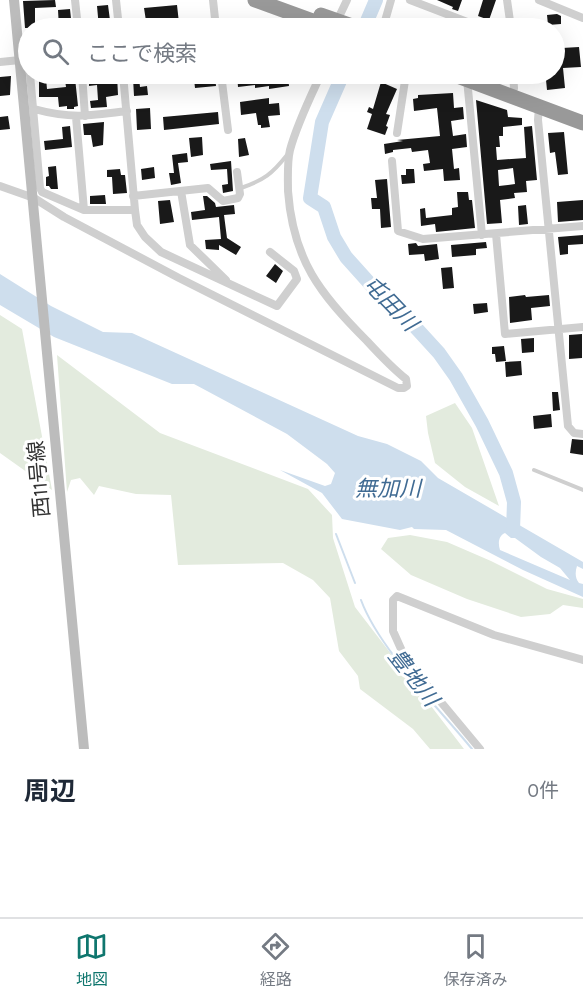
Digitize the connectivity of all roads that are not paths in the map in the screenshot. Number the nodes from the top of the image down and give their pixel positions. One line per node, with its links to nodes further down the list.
1 (14, 0): 22 (street, 西11号線)
2 (75, 0): 12 (street)
3 (116, 0): 13 (street)
4 (213, 0): 14 (street)
5 (255, 0): 15 (highway)
6 (281, 0): 16 (highway)
7 (347, 0): 17 (street)
8 (391, 0): 18 (street)
9 (410, 0): 19 (street)
10 (507, 0): 20 (street)
11 (539, 0): 21 (street)
12 (77, 18)
13 (118, 18)
14 (215, 18)
15 (318, 18)
16 (326, 18)
17 (344, 18)
18 (386, 18)
19 (457, 18)
20 (510, 18)
21 (583, 18)
22 (18, 25)
23 (0, 62): 24 (street)
24 (18, 63)
25 (26, 84): 50 (street, 西11号線)
26 (31, 84): 36 (street)
27 (82, 84): 39 (street)
28 (124, 84): 37 (street)
29 (222, 84): 41 (street)
30 (317, 84): 43 (street)
31 (404, 84): 42 (street)
32 (473, 84): 56 (street)
33 (490, 84): 35 (highway)
34 (520, 84): 38 (highway)
35 (539, 106): 40 (highway); 54 (street)
36 (34, 109): 39 (street); 51 (street)
37 (127, 111): 39 (street); 49 (street)
38 (583, 114)
39 (81, 117): 51 (street)
40 (583, 123)
41 (228, 130)
42 (397, 133)
43 (290, 152): 47 (lane); 50 (street)
44 (392, 161): 56 (street)
45 (237, 172): 47 (street)
46 (0, 186): 50 (street)
47 (240, 188): 48 (street)
48 (181, 191): 49 (street); 57 (street)
49 (133, 196): 52 (street)
50 (34, 202): 67 (street, 西11号線)
51 (84, 210): 52 (street)
52 (135, 210): 59 (street)
53 (583, 226): 54 (street)
54 (549, 230): 55 (street); 62 (street)
55 (496, 234): 56 (street); 62 (street)
56 (482, 235)
57 (190, 245): 59 (street); 60 (street)
58 (270, 252): 60 (street)
59 (175, 259): 60 (street)
60 (232, 285)
61 (583, 327): 62 (street)
62 (558, 329): 63 (street)
63 (583, 434)
64 (534, 470): 65 (lane)
65 (583, 490)
66 (583, 660): 68 (street)
67 (84, 749)
68 (480, 749)

